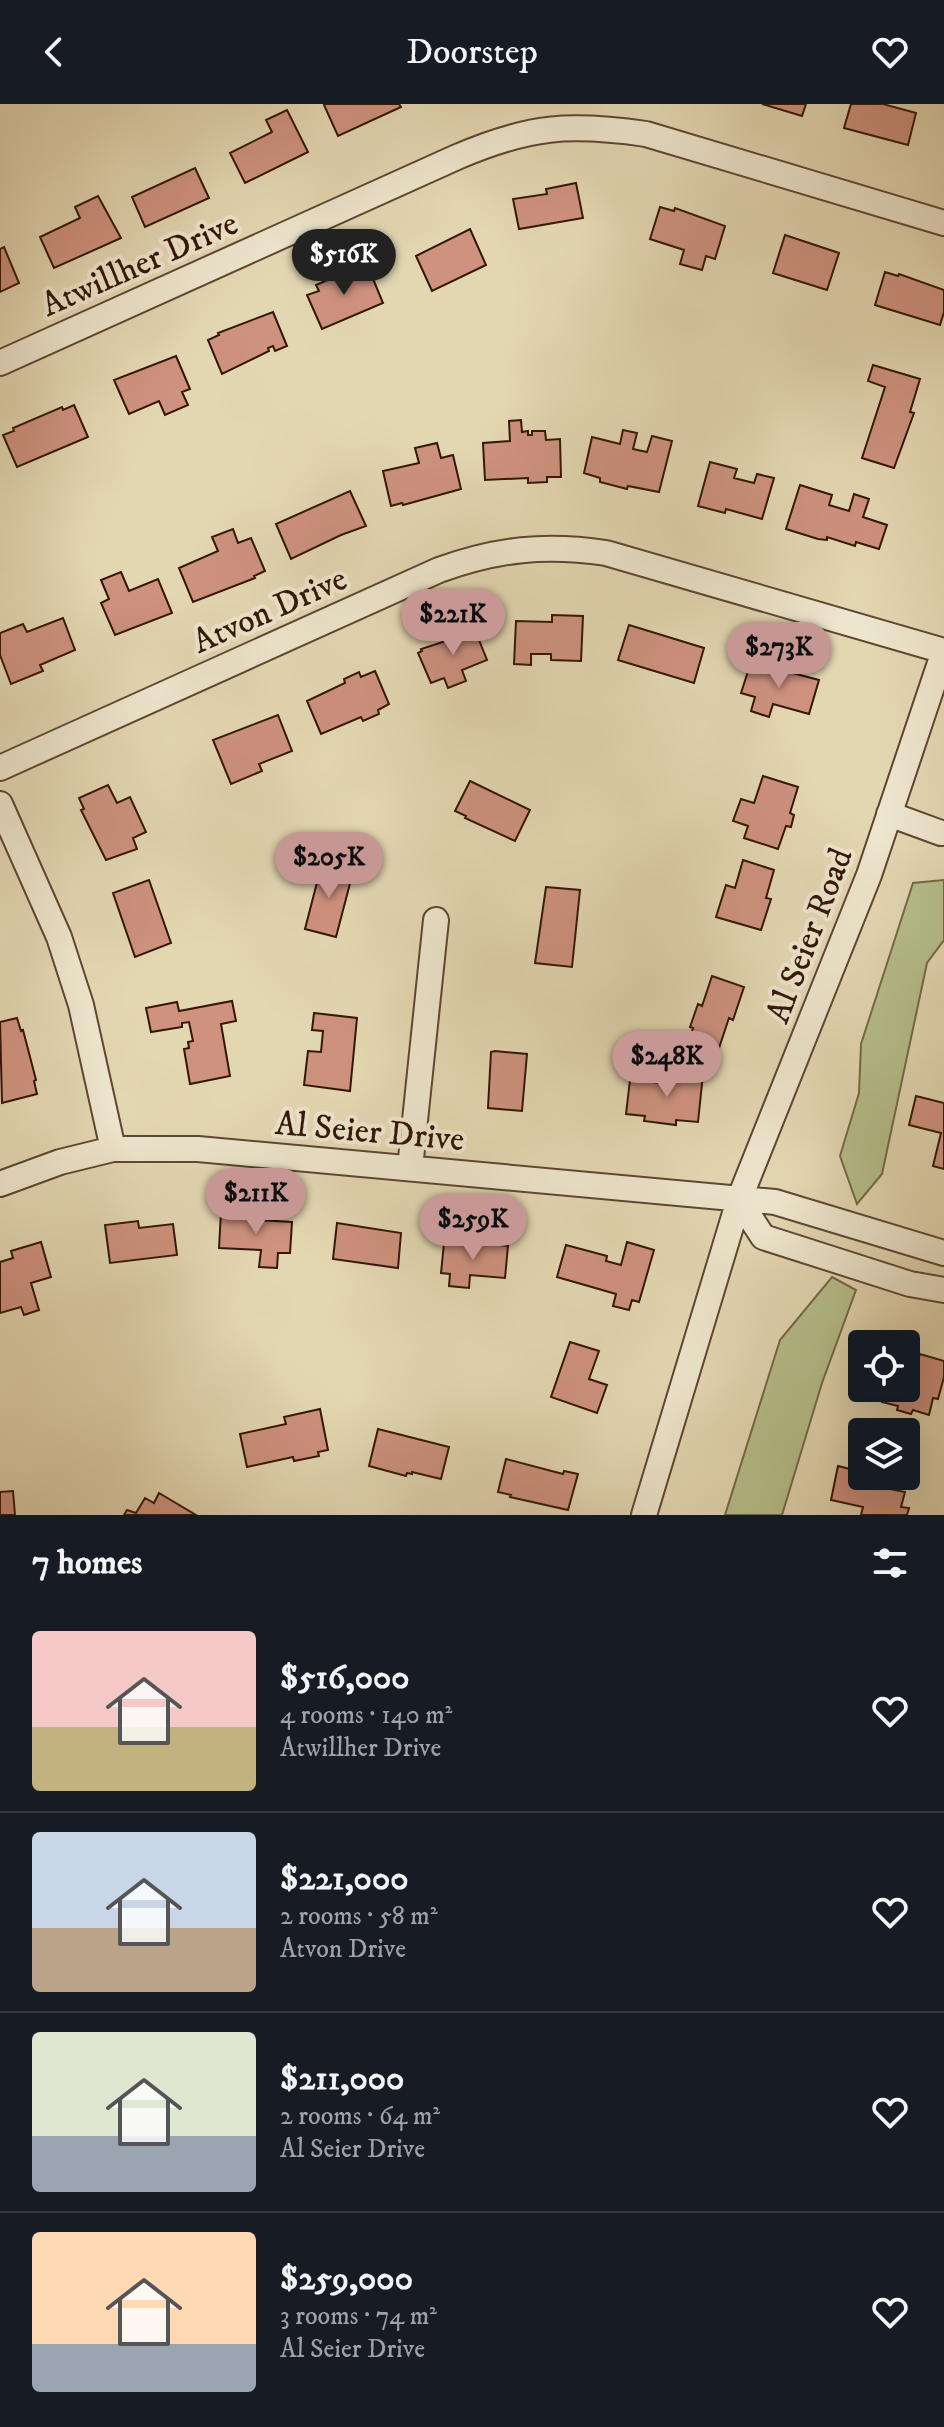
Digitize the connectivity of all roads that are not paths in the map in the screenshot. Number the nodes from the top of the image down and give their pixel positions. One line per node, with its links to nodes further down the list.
1 (944, 223): 2 (street, Atwillher Drive)
2 (0, 363)
3 (944, 651): 4 (street, Atvon Drive); 6 (street, Al Seier Road)
4 (0, 768)
5 (0, 804): 9 (street)
6 (889, 814): 7 (street); 12 (street, Al Seier Road)
7 (941, 833)
8 (436, 920): 10 (street)
9 (113, 1149): 10 (street, Al Seier Drive); 11 (street, Al Seier Drive)
10 (410, 1168): 12 (street, Al Seier Drive)
11 (0, 1184)
12 (739, 1200): 13 (street, Al Seier Drive); 14 (street); 15 (street, Al Seier Road)
13 (944, 1253)
14 (944, 1290)
15 (644, 1515)

